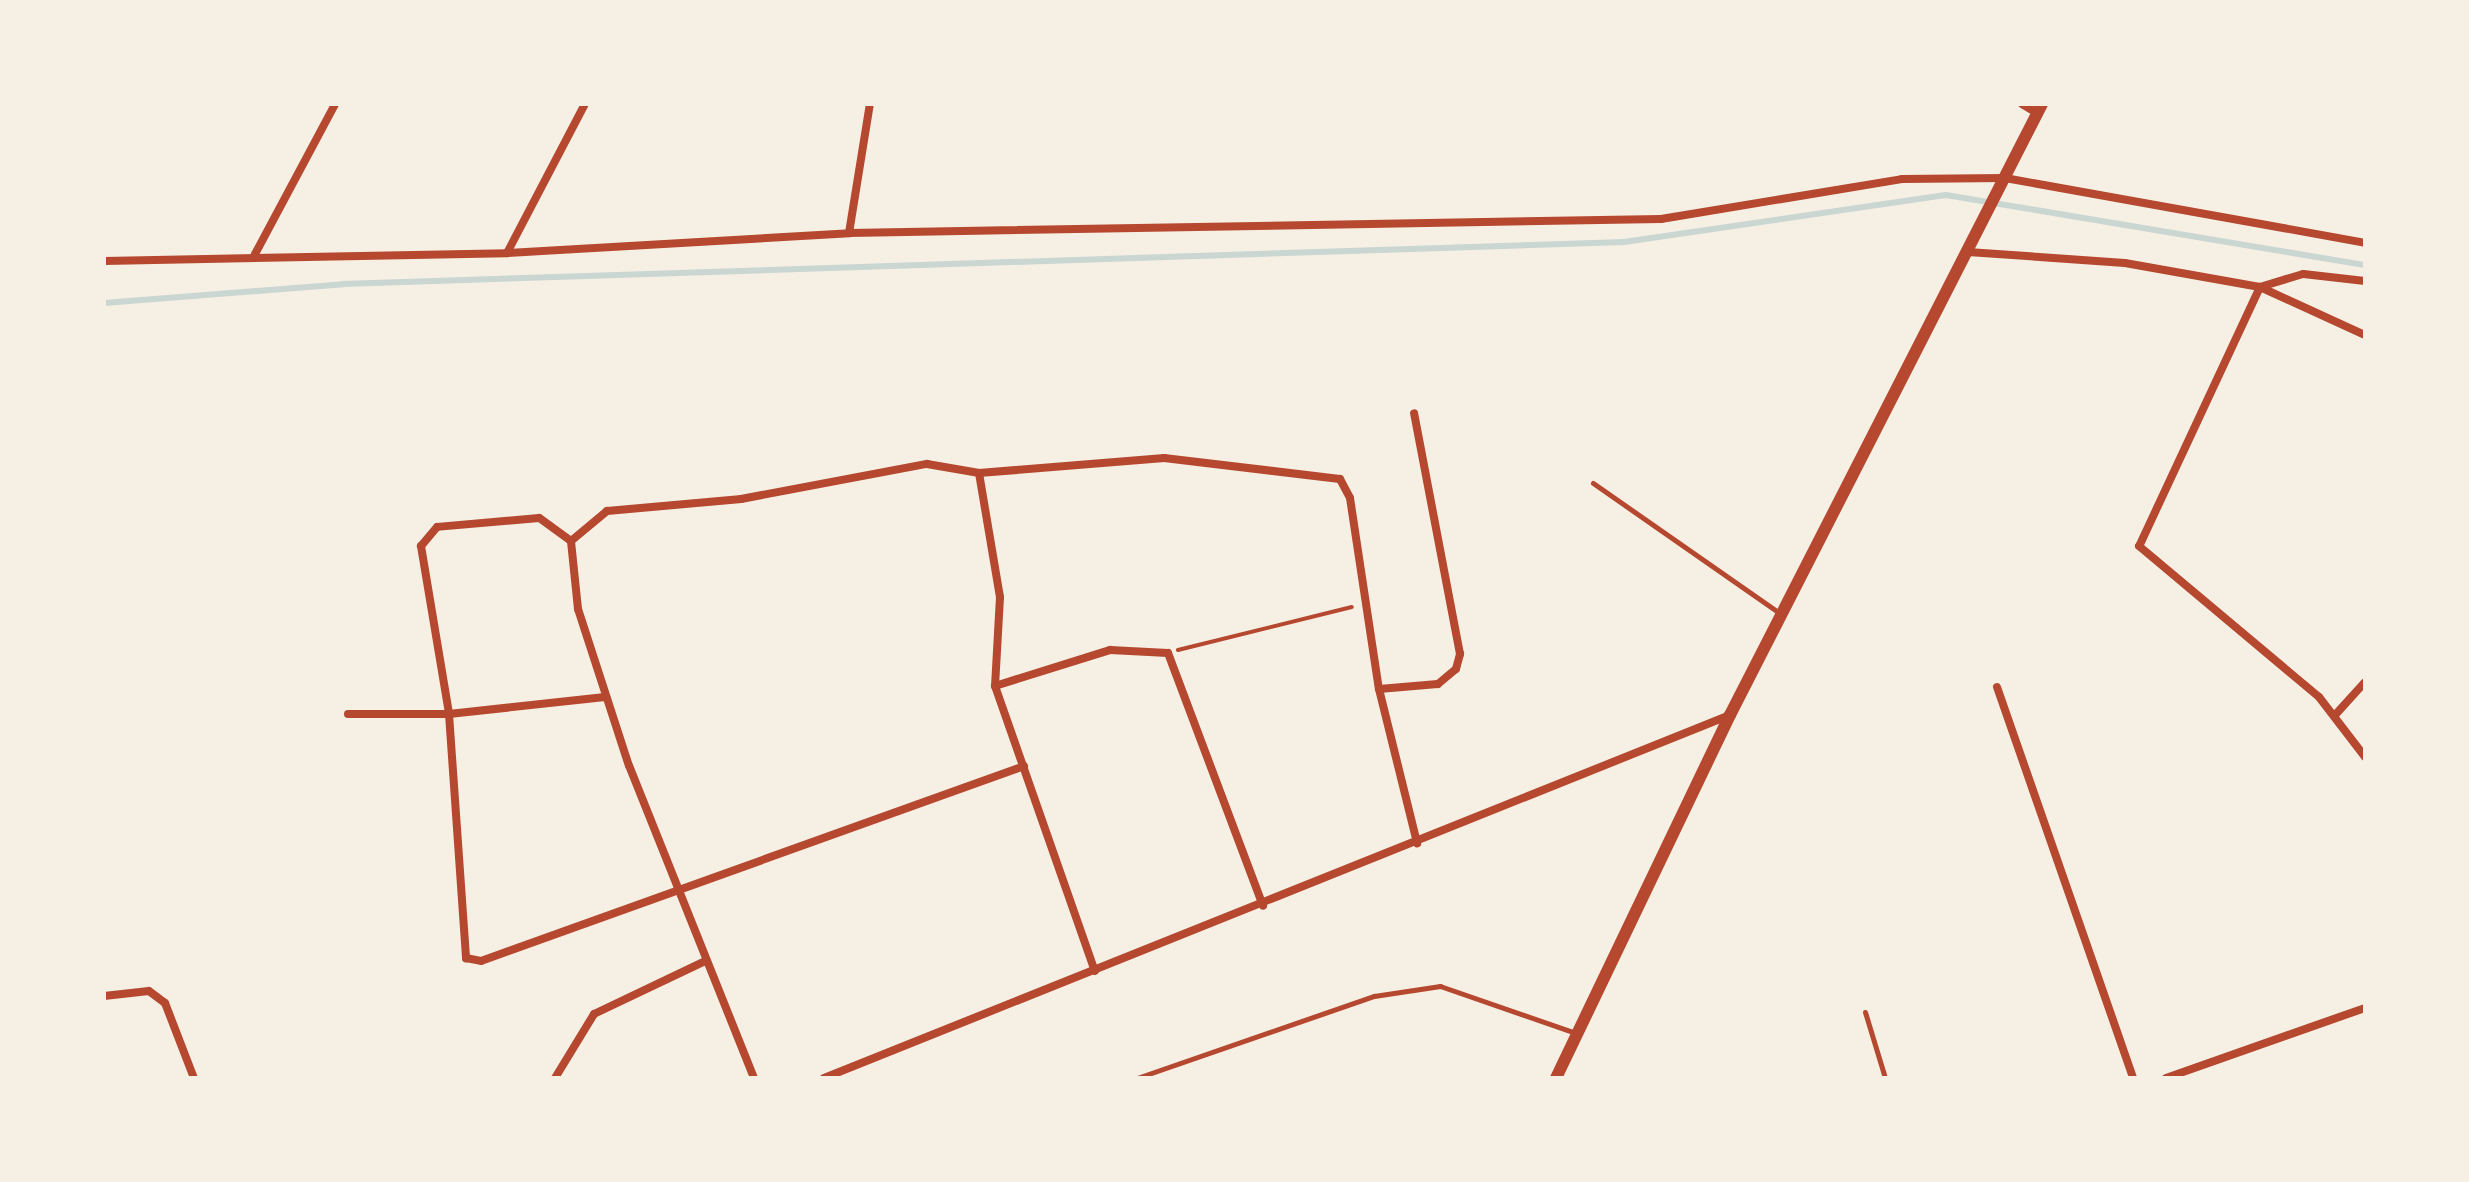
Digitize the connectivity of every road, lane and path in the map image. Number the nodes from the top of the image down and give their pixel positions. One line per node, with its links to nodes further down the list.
1 (335, 104): 11 (street)
2 (585, 104): 10 (street)
3 (870, 104): 7 (street)
4 (2022, 104): 5 (street)
5 (2039, 108): 6 (main road)
6 (2002, 184): 7 (street); 8 (street); 9 (main road)
7 (849, 233): 10 (street)
8 (2365, 243)
9 (1968, 252): 14 (street); 21 (main road)
10 (507, 253): 11 (street)
11 (255, 254): 12 (street)
12 (104, 261)
13 (2365, 281): 14 (street)
14 (2260, 287): 15 (street); 30 (street)
15 (2365, 335)
16 (1414, 413): 26 (street)
17 (979, 473): 19 (street); 20 (street); 24 (street)
18 (1593, 483): 21 (lane)
19 (571, 541): 27 (street); 29 (street)
20 (1363, 605): 22 (path); 26 (street)
21 (1782, 614): 31 (main road)
22 (1168, 653): 24 (street); 36 (street)
23 (2365, 682): 30 (street)
24 (995, 686): 33 (street)
25 (1997, 687): 50 (street)
26 (1379, 689): 34 (street)
27 (605, 697): 29 (street); 35 (street)
28 (348, 714): 29 (street)
29 (449, 714): 35 (street)
30 (2336, 714): 32 (street)
31 (1730, 715): 34 (street); 42 (main road)
32 (2365, 757)
33 (1024, 766): 35 (street); 38 (street)
34 (1417, 843): 36 (street)
35 (677, 887): 37 (street)
36 (1263, 906): 38 (street)
37 (705, 961): 44 (street); 45 (street)
38 (1095, 971): 46 (street)
39 (104, 996): 43 (street)
40 (2365, 1008): 51 (street)
41 (1865, 1012): 49 (lane)
42 (1577, 1033): 47 (lane); 48 (main road)
43 (194, 1078)
44 (555, 1078)
45 (754, 1078)
46 (824, 1078)
47 (1137, 1078)
48 (1556, 1078)
49 (1885, 1078)
50 (2133, 1078)
51 (2166, 1078)

